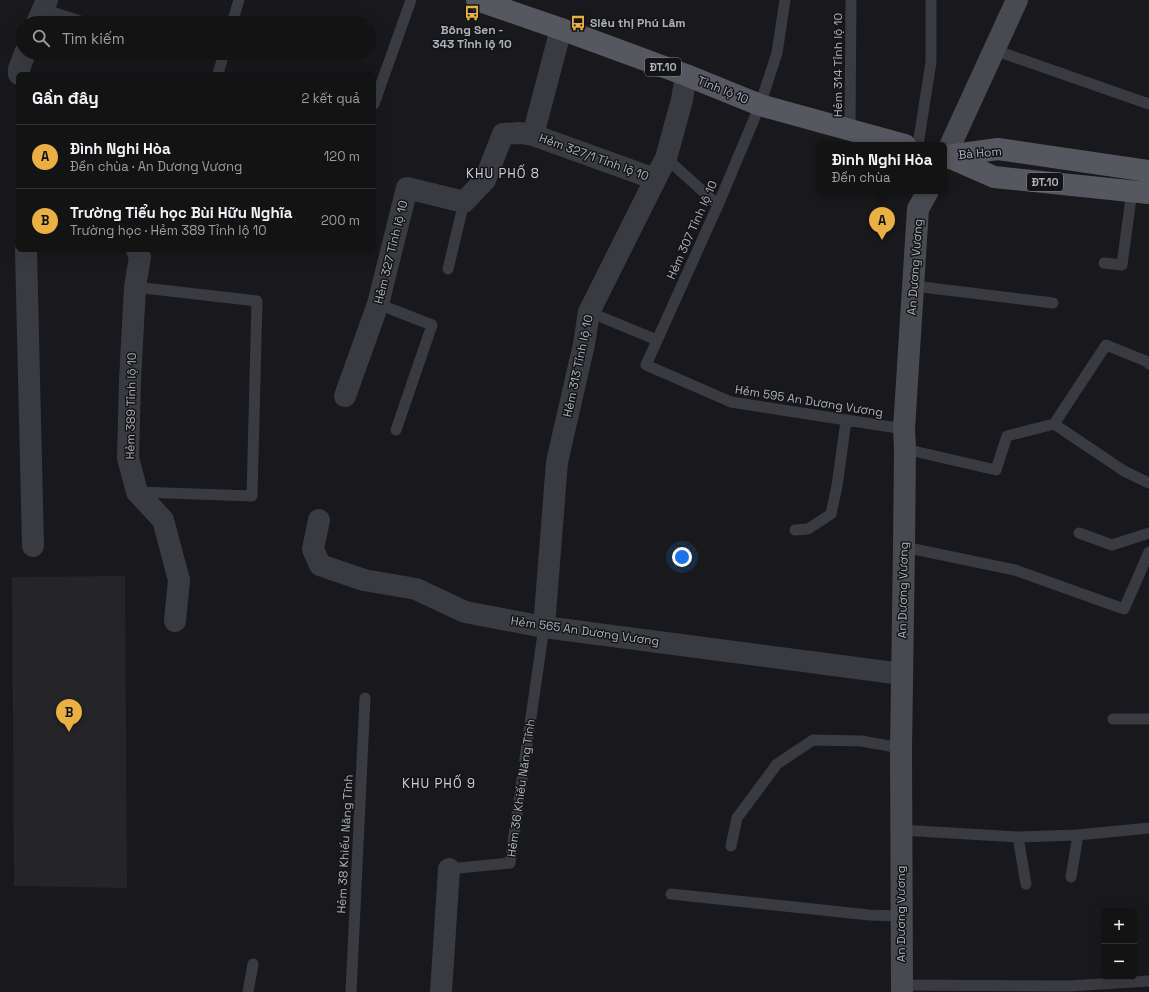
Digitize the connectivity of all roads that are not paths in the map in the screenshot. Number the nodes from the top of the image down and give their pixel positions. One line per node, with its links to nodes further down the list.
1 (239, 0): 11 (lane)
2 (411, 0): 19 (lane)
3 (477, 0): 8 (main road, Tỉnh lộ 10 / ĐT.10)
4 (785, 0): 21 (lane, Hẻm 307 Tỉnh lộ 10)
5 (851, 0): 22 (lane, Hẻm 314 Tỉnh lộ 10)
6 (931, 0): 25 (lane)
7 (1017, 0): 13 (main road)
8 (510, 5): 12 (main road, Tỉnh lộ 10 / ĐT.10)
9 (42, 11): 10 (lane)
10 (60, 16)
11 (234, 16)
12 (561, 29): 18 (main road, Tỉnh lộ 10 / ĐT.10); 23 (street)
13 (994, 50): 20 (lane); 26 (main road)
14 (23, 60): 16 (street)
15 (222, 60): 17 (lane)
16 (19, 72)
17 (219, 72)
18 (686, 75): 21 (main road, Tỉnh lộ 10 / ĐT.10); 28 (street, Hẻm 313 Tỉnh lộ 10)
19 (376, 98)
20 (1149, 104)
21 (760, 105): 22 (main road, Tỉnh lộ 10 / ĐT.10); 35 (lane, Hẻm 307 Tỉnh lộ 10)
22 (850, 131): 24 (main road, Tỉnh lộ 10 / ĐT.10)
23 (533, 135): 31 (street, Hẻm 327/1 Tỉnh lộ 10); 34 (street)
24 (893, 142)
25 (918, 142)
26 (947, 153)
27 (947, 157): 30 (main road, Bà Hom / ĐT.10)
28 (666, 158): 31 (street, Hẻm 313 Tỉnh lộ 10); 35 (lane)
29 (947, 158): 32 (main road, Bà Hom / ĐT.10)
30 (1149, 171)
31 (655, 179): 44 (street, Hẻm 313 Tỉnh lộ 10)
32 (1140, 192): 38 (lane)
33 (926, 194): 40 (main road, An Dương Vương)
34 (464, 202): 39 (lane); 43 (street, Hẻm 327 Tỉnh lộ 10)
35 (718, 205): 45 (lane, Hẻm 307 Tỉnh lộ 10)
36 (26, 252): 59 (street)
37 (139, 252): 41 (street, Hẻm 389 Tỉnh lộ 10)
38 (1104, 263)
39 (448, 269)
40 (914, 286): 42 (lane); 52 (main road, An Dương Vương)
41 (135, 288): 54 (street, Hẻm 389 Tỉnh lộ 10); 54 (lane)
42 (1053, 303)
43 (378, 304): 48 (street, Hẻm 327 Tỉnh lộ 10); 51 (lane)
44 (589, 312): 45 (lane); 63 (street, Hẻm 313 Tỉnh lộ 10)
45 (657, 340): 47 (lane, Hẻm 307 Tỉnh lộ 10)
46 (1149, 364): 50 (lane)
47 (646, 365): 49 (lane, Hẻm 595 An Dương Vương)
48 (345, 396)
49 (846, 421): 52 (lane, Hẻm 595 An Dương Vương); 56 (lane)
50 (1054, 424): 52 (lane, Hẻm 595 An Dương Vương); 53 (lane)
51 (396, 430)
52 (905, 439): 60 (main road, An Dương Vương)
53 (1149, 483)
54 (137, 492): 62 (street, Hẻm 389 Tỉnh lộ 10)
55 (320, 520): 63 (street, Hẻm 565 An Dương Vương)
56 (795, 530)
57 (1079, 533): 58 (lane)
58 (1149, 533)
59 (33, 546)
60 (904, 547): 61 (lane); 64 (main road, An Dương Vương)
61 (1149, 552)
62 (175, 621)
63 (544, 627): 64 (street, Hẻm 565 An Dương Vương); 74 (lane, Hẻm 36 Khiếu Năng Tĩnh)
64 (902, 674): 68 (main road, An Dương Vương)
65 (365, 698): 84 (lane, Hẻm 38 Khiếu Năng Tĩnh)
66 (1113, 719): 67 (lane)
67 (1149, 719)
68 (901, 748): 70 (main road, An Dương Vương); 73 (lane)
69 (1149, 828): 71 (lane)
70 (901, 830): 72 (lane); 78 (main road, An Dương Vương)
71 (1078, 835): 72 (lane); 75 (lane)
72 (1018, 837): 76 (lane)
73 (731, 846)
74 (449, 869): 85 (street, Hẻm 36 Khiếu Năng Tĩnh)
75 (1071, 877)
76 (1026, 884)
77 (671, 894): 78 (lane)
78 (901, 916): 82 (main road, An Dương Vương)
79 (253, 964): 83 (lane)
80 (1149, 981): 81 (lane)
81 (1116, 988): 82 (lane)
82 (902, 989)
83 (248, 992)
84 (350, 992)
85 (441, 992)

